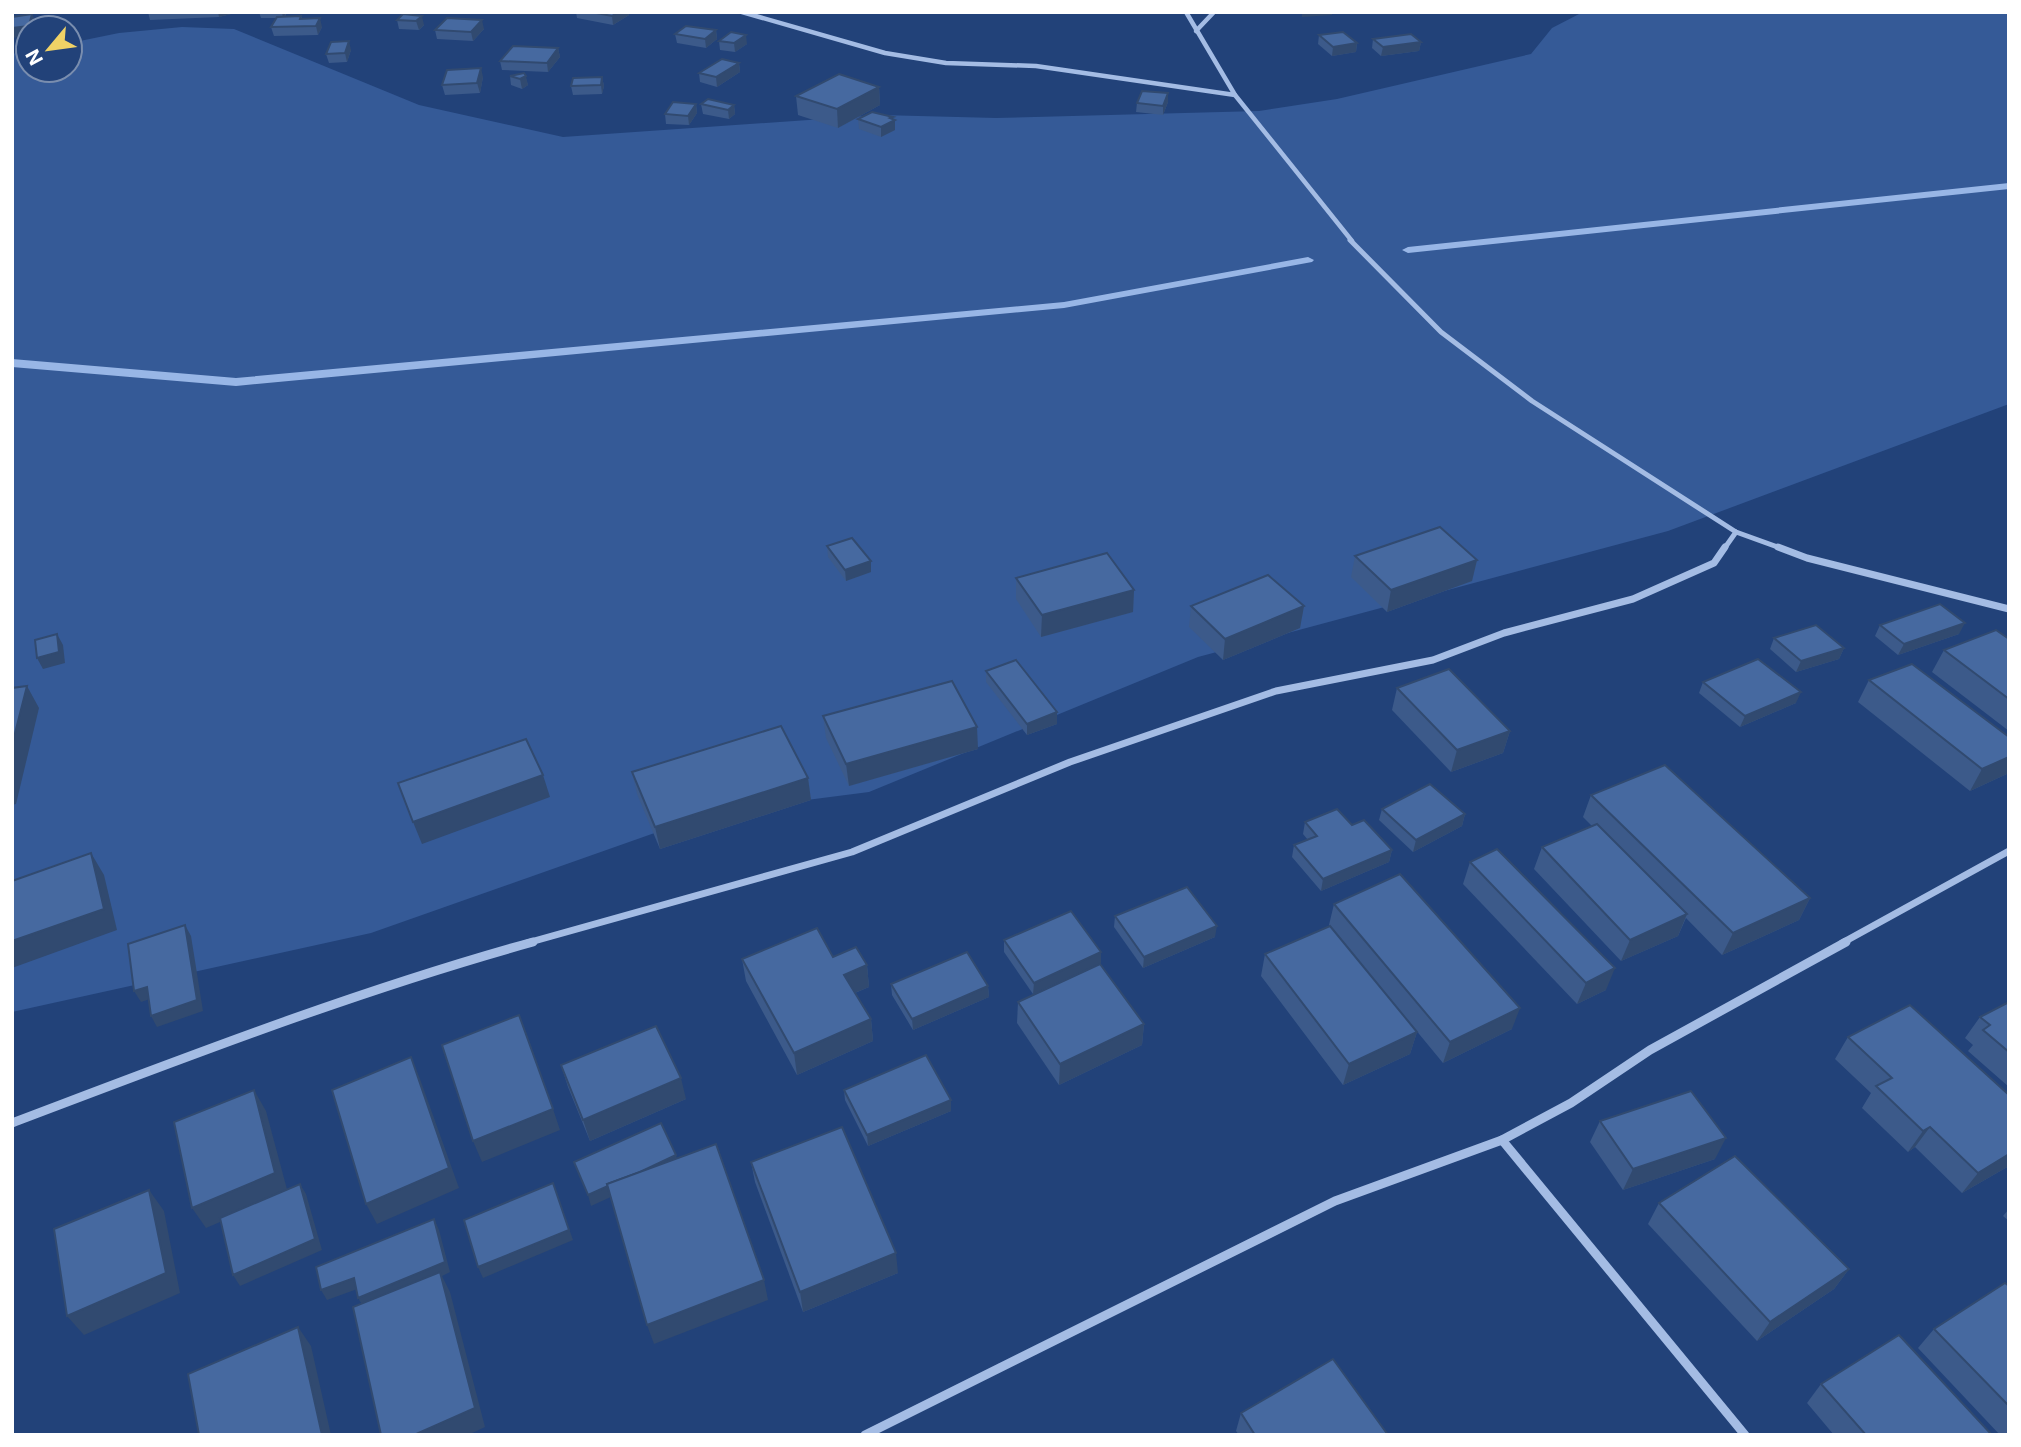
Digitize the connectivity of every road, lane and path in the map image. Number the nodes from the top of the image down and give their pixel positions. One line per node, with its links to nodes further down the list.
1 (743, 12): 5 (street)
2 (1186, 12): 4 (street)
3 (1214, 12): 4 (street)
4 (1196, 32): 5 (street)
5 (1235, 95): 6 (street)
6 (1736, 532): 7 (street); 9 (street)
7 (2009, 609)
8 (2009, 851): 10 (street)
9 (12, 1123)
10 (1502, 1140): 11 (street); 12 (street)
11 (864, 1435)
12 (1745, 1435)

